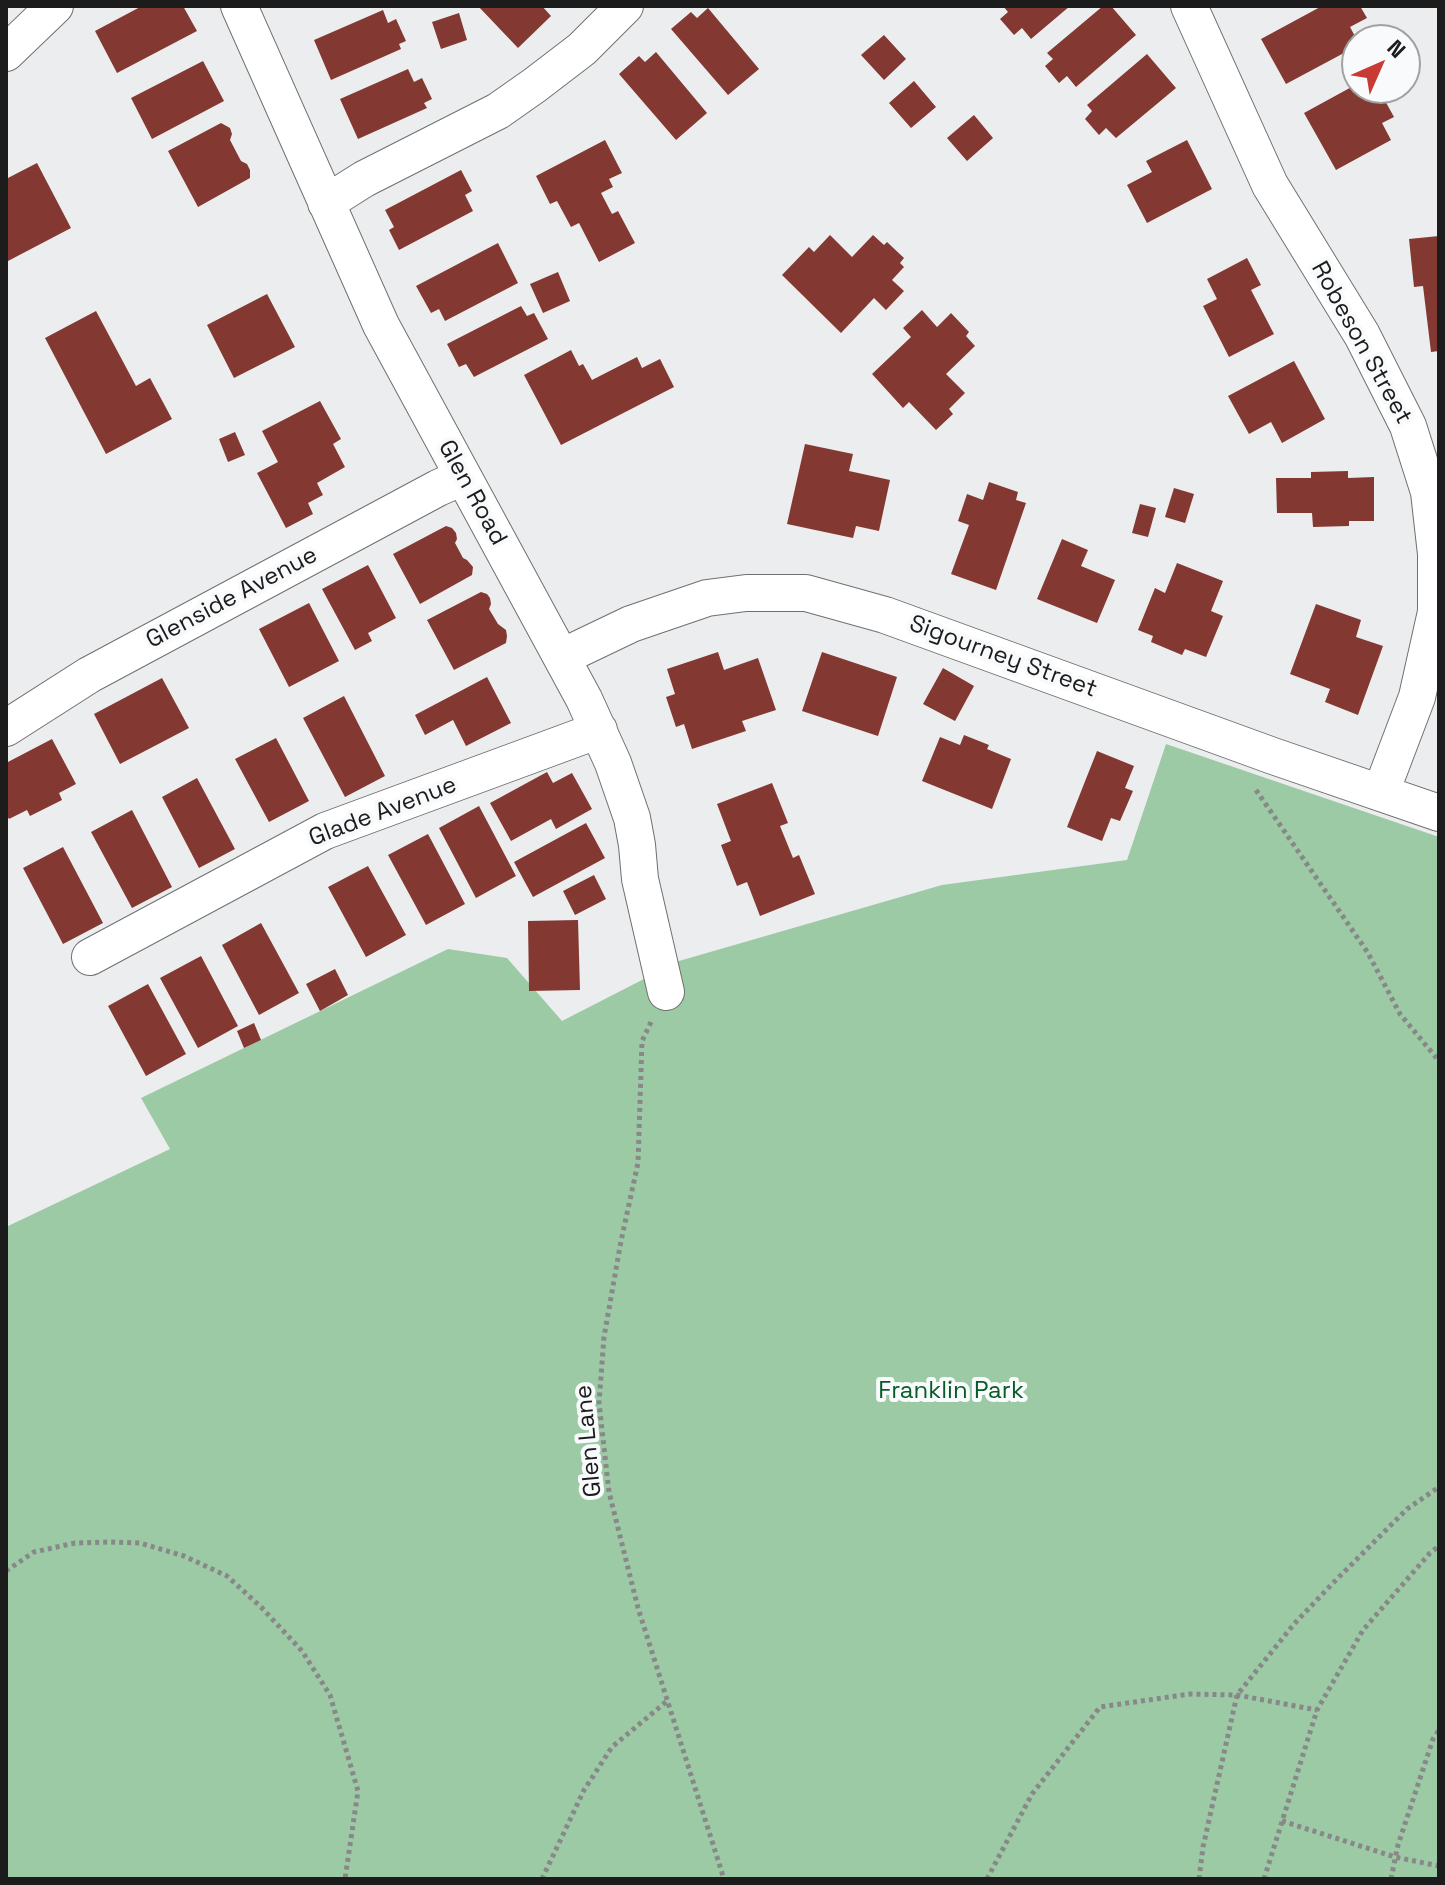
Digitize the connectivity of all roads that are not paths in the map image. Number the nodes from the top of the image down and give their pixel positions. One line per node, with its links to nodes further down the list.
1 (55, 6): 5 (street)
2 (239, 6): 6 (street, Glen Road)
3 (625, 6): 6 (street)
4 (1189, 6): 11 (street, Robeson Street)
5 (6, 53)
6 (326, 203): 7 (street, Glen Road)
7 (464, 479): 8 (street, Glen Road); 9 (street, Glenside Avenue)
8 (562, 657): 10 (street, Glen Road); 11 (street, Sigourney Street)
9 (6, 728)
10 (599, 730): 13 (street, Glade Avenue); 14 (street, Glen Road)
11 (1381, 792): 12 (street, Sigourney Street)
12 (1439, 813)
13 (90, 957)
14 (666, 992)

